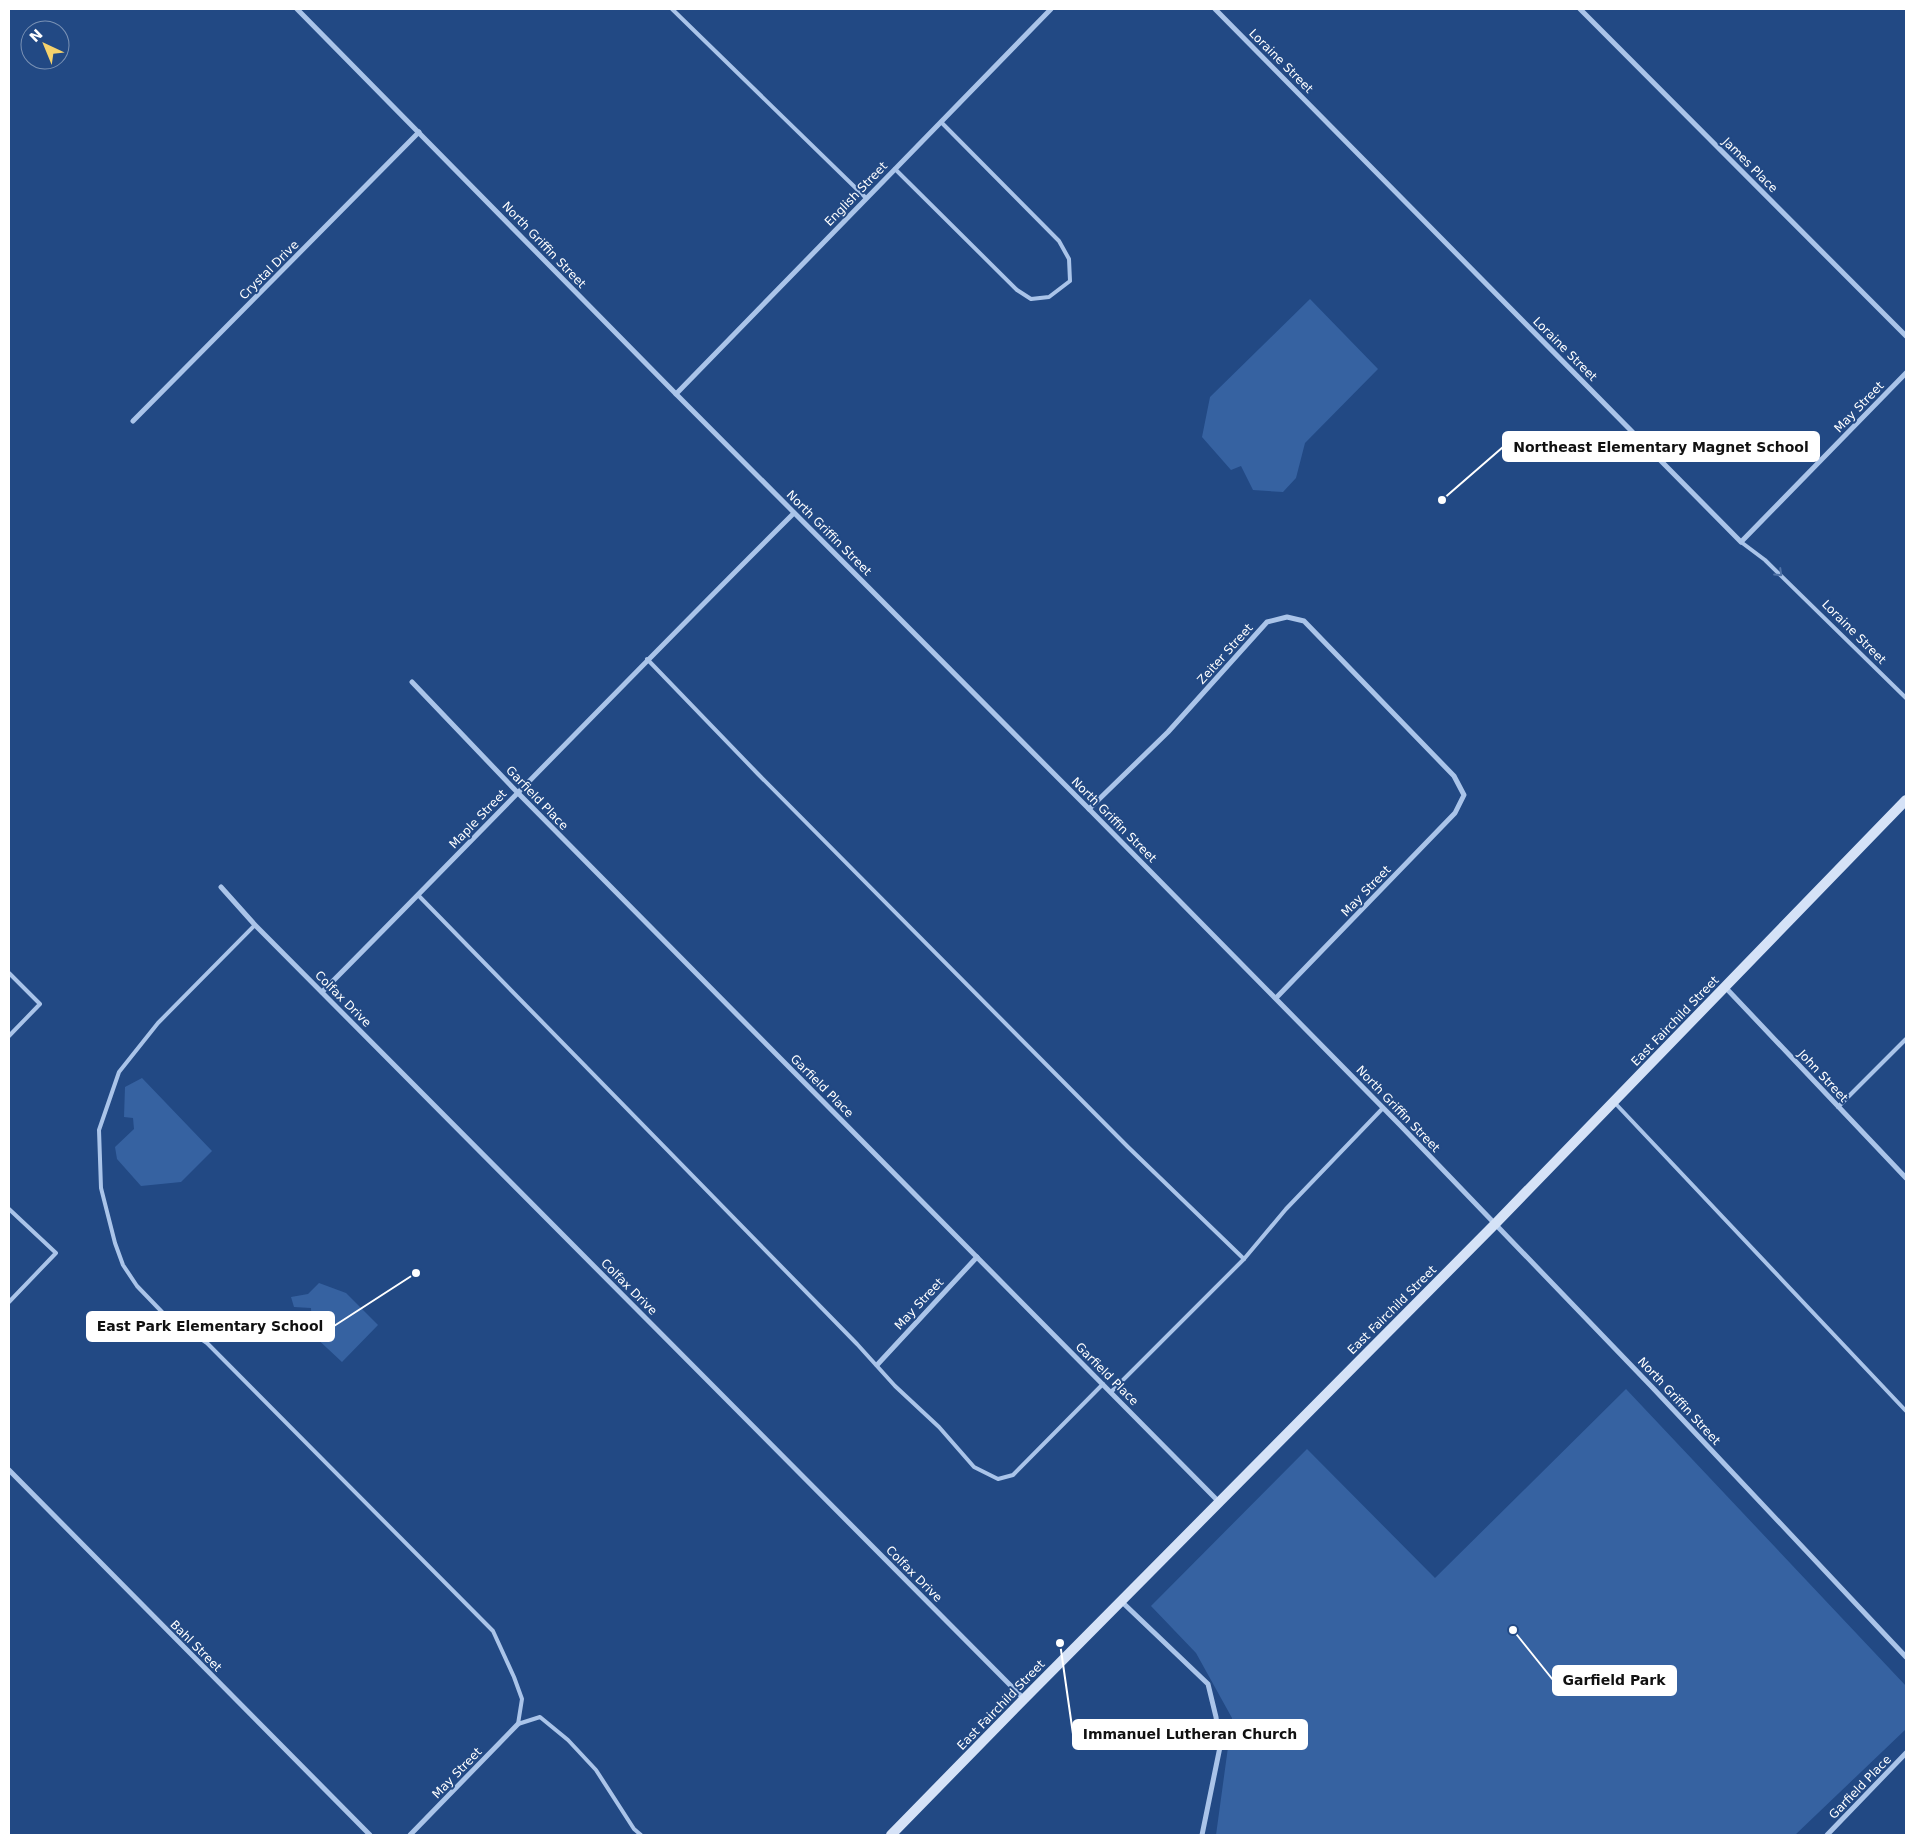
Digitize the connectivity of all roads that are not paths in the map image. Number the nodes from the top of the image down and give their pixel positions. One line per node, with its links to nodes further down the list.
1 (297, 9): 7 (street, North Griffin Street)
2 (672, 9): 9 (lane)
3 (1051, 9): 6 (street, English Street)
4 (1215, 9): 15 (street, Loraine Street)
5 (1580, 9): 10 (street, James Place)
6 (941, 122): 8 (street, English Street); 8 (lane)
7 (419, 132): 12 (street, North Griffin Street); 13 (street, Crystal Drive)
8 (895, 169): 9 (street, English Street)
9 (866, 198): 12 (street, English Street)
10 (1906, 336)
11 (1906, 372): 15 (street, May Street)
12 (676, 394): 14 (street, North Griffin Street)
13 (133, 421)
14 (794, 513): 16 (street, Maple Street); 22 (street, North Griffin Street)
15 (1742, 542): 18 (lane, Loraine Street, one-way to 18)
16 (647, 659): 19 (street, Maple Street); 39 (lane)
17 (412, 682): 19 (street, Garfield Place)
18 (1906, 698)
19 (518, 793): 24 (street, Maple Street); 38 (street, Garfield Place)
20 (1464, 794): 22 (street, Zeiter Street); 29 (street, May Street)
21 (1906, 800): 27 (street, East Fairchild Street)
22 (1089, 809): 29 (street, North Griffin Street)
23 (221, 887): 25 (street, Colfax Drive)
24 (418, 896): 28 (street, Maple Street); 41 (lane)
25 (255, 925): 28 (street, Colfax Drive); 50 (lane)
26 (9, 974): 30 (lane)
27 (1725, 988): 32 (street, East Fairchild Street); 33 (street, John Street)
28 (322, 992): 49 (street, Colfax Drive)
29 (1276, 998): 34 (street, North Griffin Street)
30 (9, 1036)
31 (1906, 1039): 33 (lane)
32 (1614, 1102): 37 (street, East Fairchild Street); 44 (lane)
33 (1838, 1107): 35 (street, John Street)
34 (1383, 1108): 37 (street, North Griffin Street); 39 (lane)
35 (1906, 1178)
36 (9, 1209): 40 (lane)
37 (1496, 1223): 46 (street, East Fairchild Street); 48 (street, North Griffin Street)
38 (977, 1256): 41 (street, May Street); 42 (street, Garfield Place)
39 (1244, 1259): 43 (lane)
40 (9, 1302)
41 (876, 1365): 42 (lane)
42 (1103, 1384): 43 (street, Garfield Place)
43 (1111, 1392): 46 (street, Garfield Place)
44 (1906, 1411)
45 (9, 1470): 52 (street, Bahl Street)
46 (1219, 1502): 47 (street, East Fairchild Street)
47 (1121, 1601): 49 (street, East Fairchild Street); 56 (street)
48 (1906, 1657)
49 (1024, 1699): 55 (street, East Fairchild Street)
50 (518, 1724): 53 (street, May Street); 54 (lane)
51 (1906, 1753): 57 (street, Garfield Place)
52 (370, 1835)
53 (410, 1835)
54 (641, 1835)
55 (891, 1835)
56 (1202, 1835)
57 (1828, 1835)

